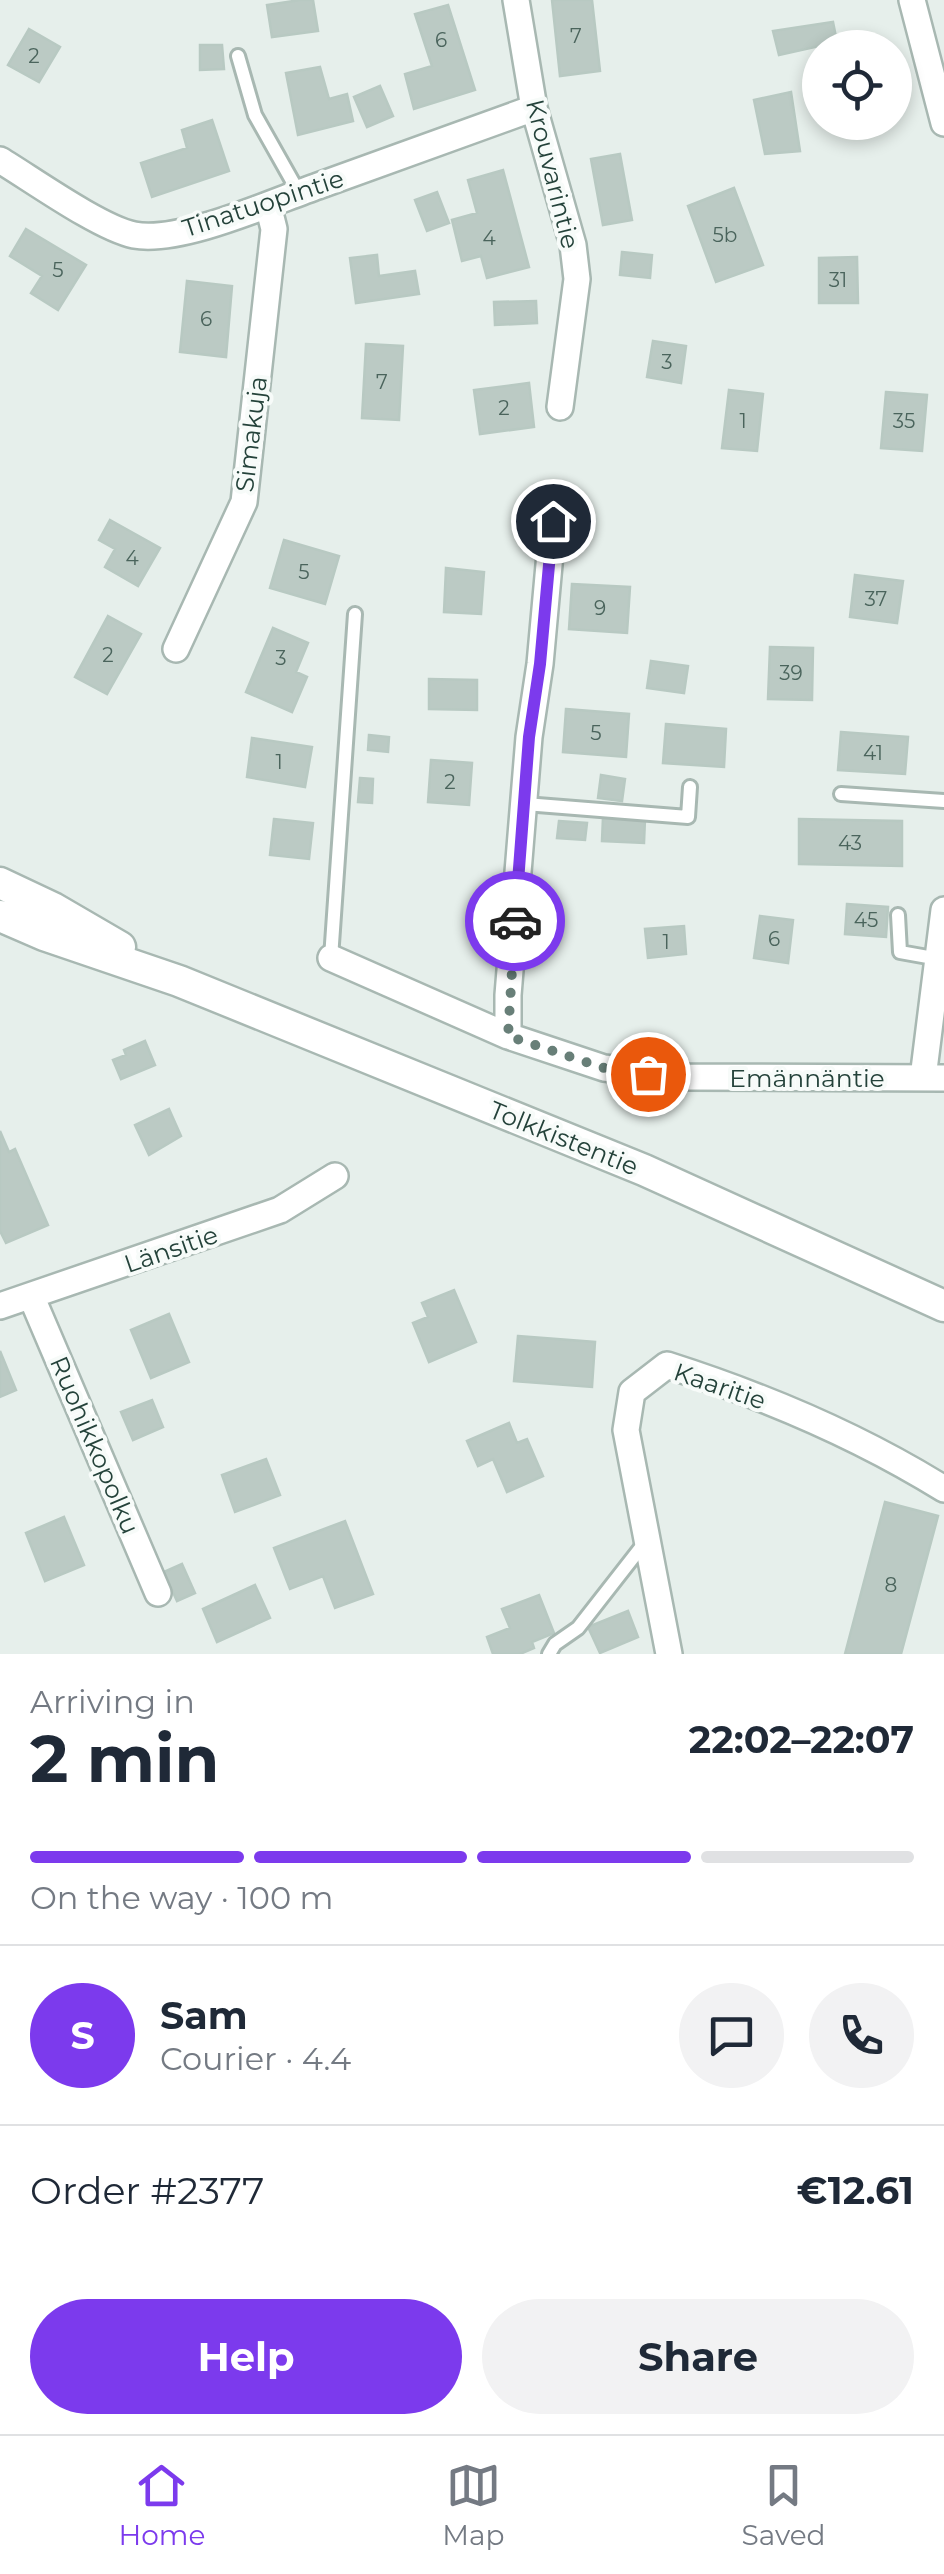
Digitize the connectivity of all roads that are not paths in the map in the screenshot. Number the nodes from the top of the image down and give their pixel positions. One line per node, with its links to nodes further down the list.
1 (516, 0): 4 (street, Krouvarintie)
2 (912, 0): 5 (street)
3 (238, 56): 7 (lane)
4 (534, 108): 7 (street, Tinatuopintie); 9 (street, Krouvarintie)
5 (944, 123)
6 (0, 160): 8 (street, Tinatuopintie)
7 (299, 193): 8 (street, Tinatuopintie)
8 (268, 205): 12 (street, Simakuja)
9 (560, 407)
10 (553, 521): 16 (street)
11 (355, 614): 21 (lane)
12 (176, 649)
13 (690, 788): 16 (lane)
14 (841, 794): 15 (lane)
15 (944, 801)
16 (525, 804): 24 (street)
17 (0, 883): 23 (street, Tolkkistentie)
18 (944, 910): 22 (street)
19 (898, 914): 22 (lane)
20 (0, 916): 23 (street, Tolkkistentie)
21 (331, 958): 24 (street, Emännäntie)
22 (939, 959): 25 (street)
23 (179, 981): 29 (street, Tolkkistentie)
24 (508, 1036): 25 (street, Emännäntie)
25 (934, 1078)
26 (335, 1176): 27 (street, Länsitie)
27 (32, 1298): 28 (street, Länsitie); 32 (street, Ruohikkopolku)
28 (0, 1306)
29 (944, 1306)
30 (944, 1489): 31 (street, Kaaritie)
31 (646, 1541): 33 (lane); 34 (street, Kaaritie)
32 (158, 1593)
33 (549, 1654)
34 (668, 1654)

